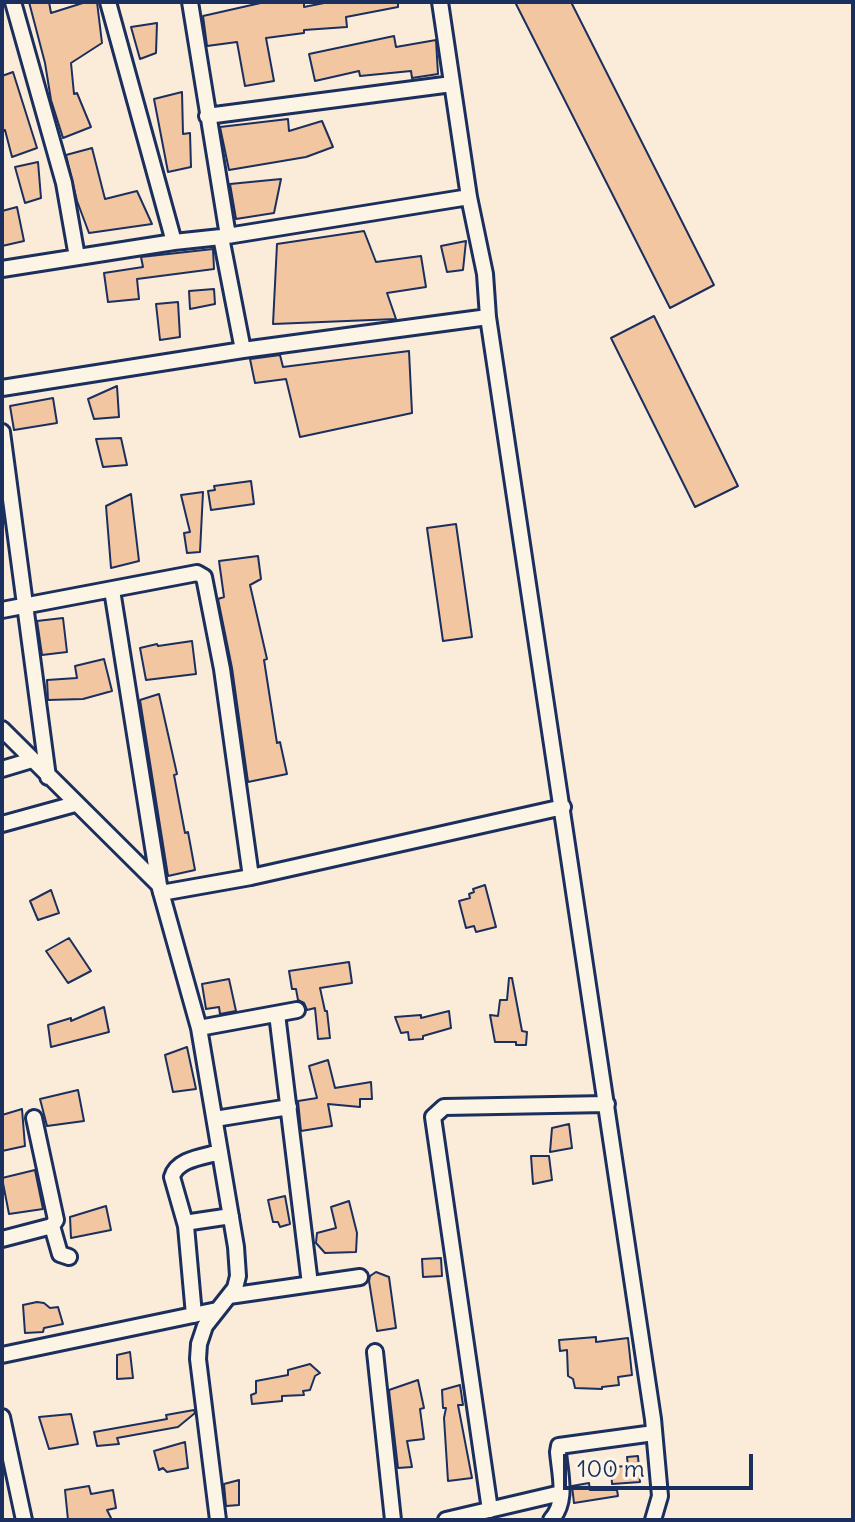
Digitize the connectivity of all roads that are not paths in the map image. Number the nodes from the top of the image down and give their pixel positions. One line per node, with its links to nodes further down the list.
1 (13, 2): 10 (street)
2 (108, 2): 9 (street)
3 (190, 2): 6 (street)
4 (440, 2): 5 (street)
5 (452, 84): 6 (street); 7 (street)
6 (207, 116): 8 (street)
7 (469, 197): 8 (street); 12 (street)
8 (224, 237): 9 (street); 13 (street)
9 (174, 242): 10 (street)
10 (77, 257): 11 (street)
11 (2, 269)
12 (488, 317): 13 (street); 25 (street)
13 (243, 350): 14 (street)
14 (2, 388)
15 (2, 432): 16 (street)
16 (6, 507): 18 (street)
17 (112, 590): 18 (street); 27 (street); 28 (street)
18 (23, 606): 19 (street); 23 (street)
19 (2, 610)
20 (2, 729): 21 (street)
21 (32, 760): 22 (street); 23 (street)
22 (2, 769)
23 (48, 777): 24 (street)
24 (75, 804): 26 (street); 28 (street)
25 (563, 807): 27 (street); 32 (street)
26 (2, 824)
27 (251, 877): 28 (street)
28 (160, 889): 31 (street)
29 (297, 1010): 30 (street)
30 (277, 1014): 31 (street); 33 (street)
31 (199, 1028): 35 (street)
32 (607, 1104): 50 (street); 53 (street)
33 (289, 1107): 35 (street); 43 (street)
34 (34, 1118): 38 (street)
35 (215, 1119): 36 (street)
36 (220, 1152): 37 (street); 39 (street)
37 (231, 1216): 39 (street); 44 (street)
38 (52, 1226): 40 (street); 41 (street)
39 (186, 1226): 46 (street)
40 (2, 1239)
41 (69, 1257)
42 (360, 1277): 43 (street)
43 (310, 1284): 44 (street)
44 (229, 1296): 45 (street)
45 (217, 1310): 46 (street); 55 (street)
46 (194, 1315): 48 (street)
47 (375, 1352): 56 (street)
48 (2, 1355)
49 (2, 1417): 51 (street)
50 (654, 1433): 52 (street); 59 (street)
51 (9, 1483): 54 (street)
52 (561, 1493): 53 (street); 58 (street)
53 (490, 1510): 57 (street)
54 (24, 1520)
55 (218, 1520)
56 (393, 1520)
57 (446, 1520)
58 (551, 1520)
59 (653, 1520)

